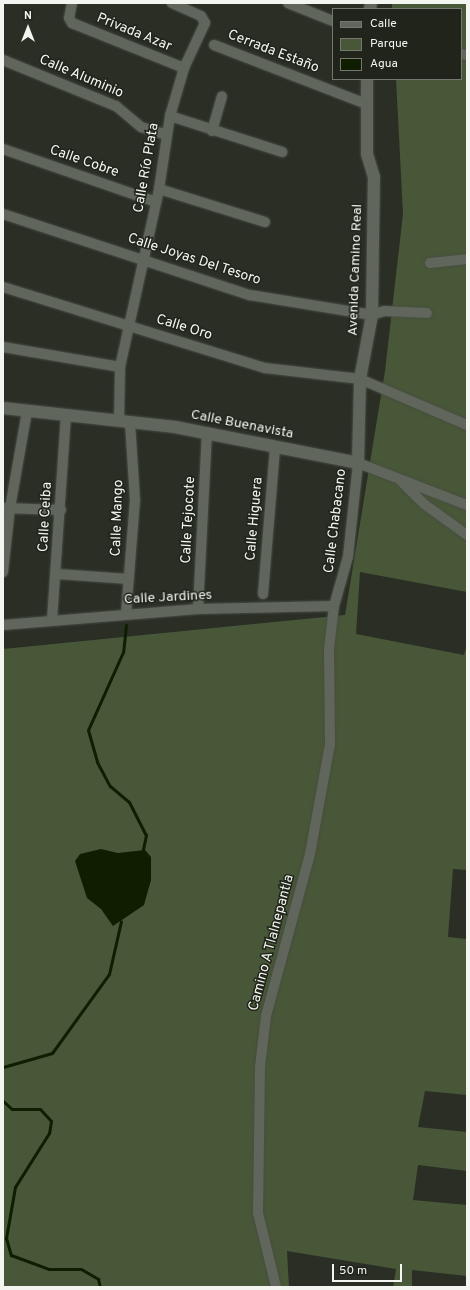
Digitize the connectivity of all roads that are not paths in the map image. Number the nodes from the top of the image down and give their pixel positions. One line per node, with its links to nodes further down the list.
1 (72, 3): 7 (street, Privada Azar)
2 (172, 3): 7 (street, Calle Río Plata)
3 (288, 3): 4 (street)
4 (332, 21)
5 (214, 45): 10 (street, Cerrada Estaño)
6 (3, 60): 13 (street, Calle Aluminio)
7 (184, 68): 11 (street, Calle Río Plata)
8 (367, 80): 10 (street, Avenida Camino Real)
9 (222, 96): 12 (street)
10 (366, 104): 24 (street, Avenida Camino Real)
11 (170, 116): 12 (street); 13 (street, Calle Río Plata)
12 (212, 131): 15 (street)
13 (167, 135): 16 (street, Calle Río Plata)
14 (3, 148): 17 (street, Calle Cobre)
15 (282, 152)
16 (159, 189): 17 (street, Calle Río Plata); 19 (street)
17 (156, 202): 20 (street, Calle Río Plata)
18 (3, 214): 20 (street, Calle Joyas Del Tesoro)
19 (265, 222)
20 (142, 258): 24 (street, Calle Joyas Del Tesoro); 26 (street, Calle Río Plata)
21 (467, 259): 22 (street)
22 (430, 263)
23 (3, 287): 26 (street, Calle Oro)
24 (372, 314): 25 (street, Calle Joyas Del Tesoro); 29 (street, Avenida Camino Real)
25 (427, 314)
26 (129, 326): 28 (street, Calle Río Plata); 29 (street, Calle Oro)
27 (3, 347): 28 (street)
28 (120, 367): 33 (street, Calle Río Plata)
29 (360, 379): 34 (street, Calle Oro); 37 (street, Avenida Camino Real)
30 (3, 408): 31 (street, Calle Buenavista)
31 (27, 412): 32 (street, Calle Buenavista); 40 (street)
32 (66, 416): 33 (street, Calle Buenavista); 41 (street, Calle Ceiba)
33 (124, 422): 35 (street, Calle Buenavista); 45 (street, Calle Mango)
34 (467, 425)
35 (207, 433): 36 (street, Calle Buenavista); 48 (street, Calle Tejocote)
36 (275, 447): 37 (street, Calle Buenavista); 46 (street, Calle Higuera)
37 (358, 463): 38 (street, Calle Buenavista); 47 (street, Calle Chabacano)
38 (398, 479): 39 (street, Calle Buenavista); 42 (street)
39 (467, 505)
40 (6, 508): 41 (street); 43 (street)
41 (61, 510): 44 (street, Calle Ceiba)
42 (467, 535)
43 (3, 572)
44 (57, 574): 45 (street); 50 (street, Calle Ceiba)
45 (129, 579): 49 (street, Calle Mango)
46 (263, 594)
47 (334, 606): 48 (street, Calle Jardines); 52 (street, Camino A Tlalnepantla)
48 (198, 609): 49 (street, Calle Jardines)
49 (126, 614): 50 (street, Calle Jardines)
50 (52, 620): 51 (street, Calle Jardines)
51 (3, 625)
52 (276, 1287)

